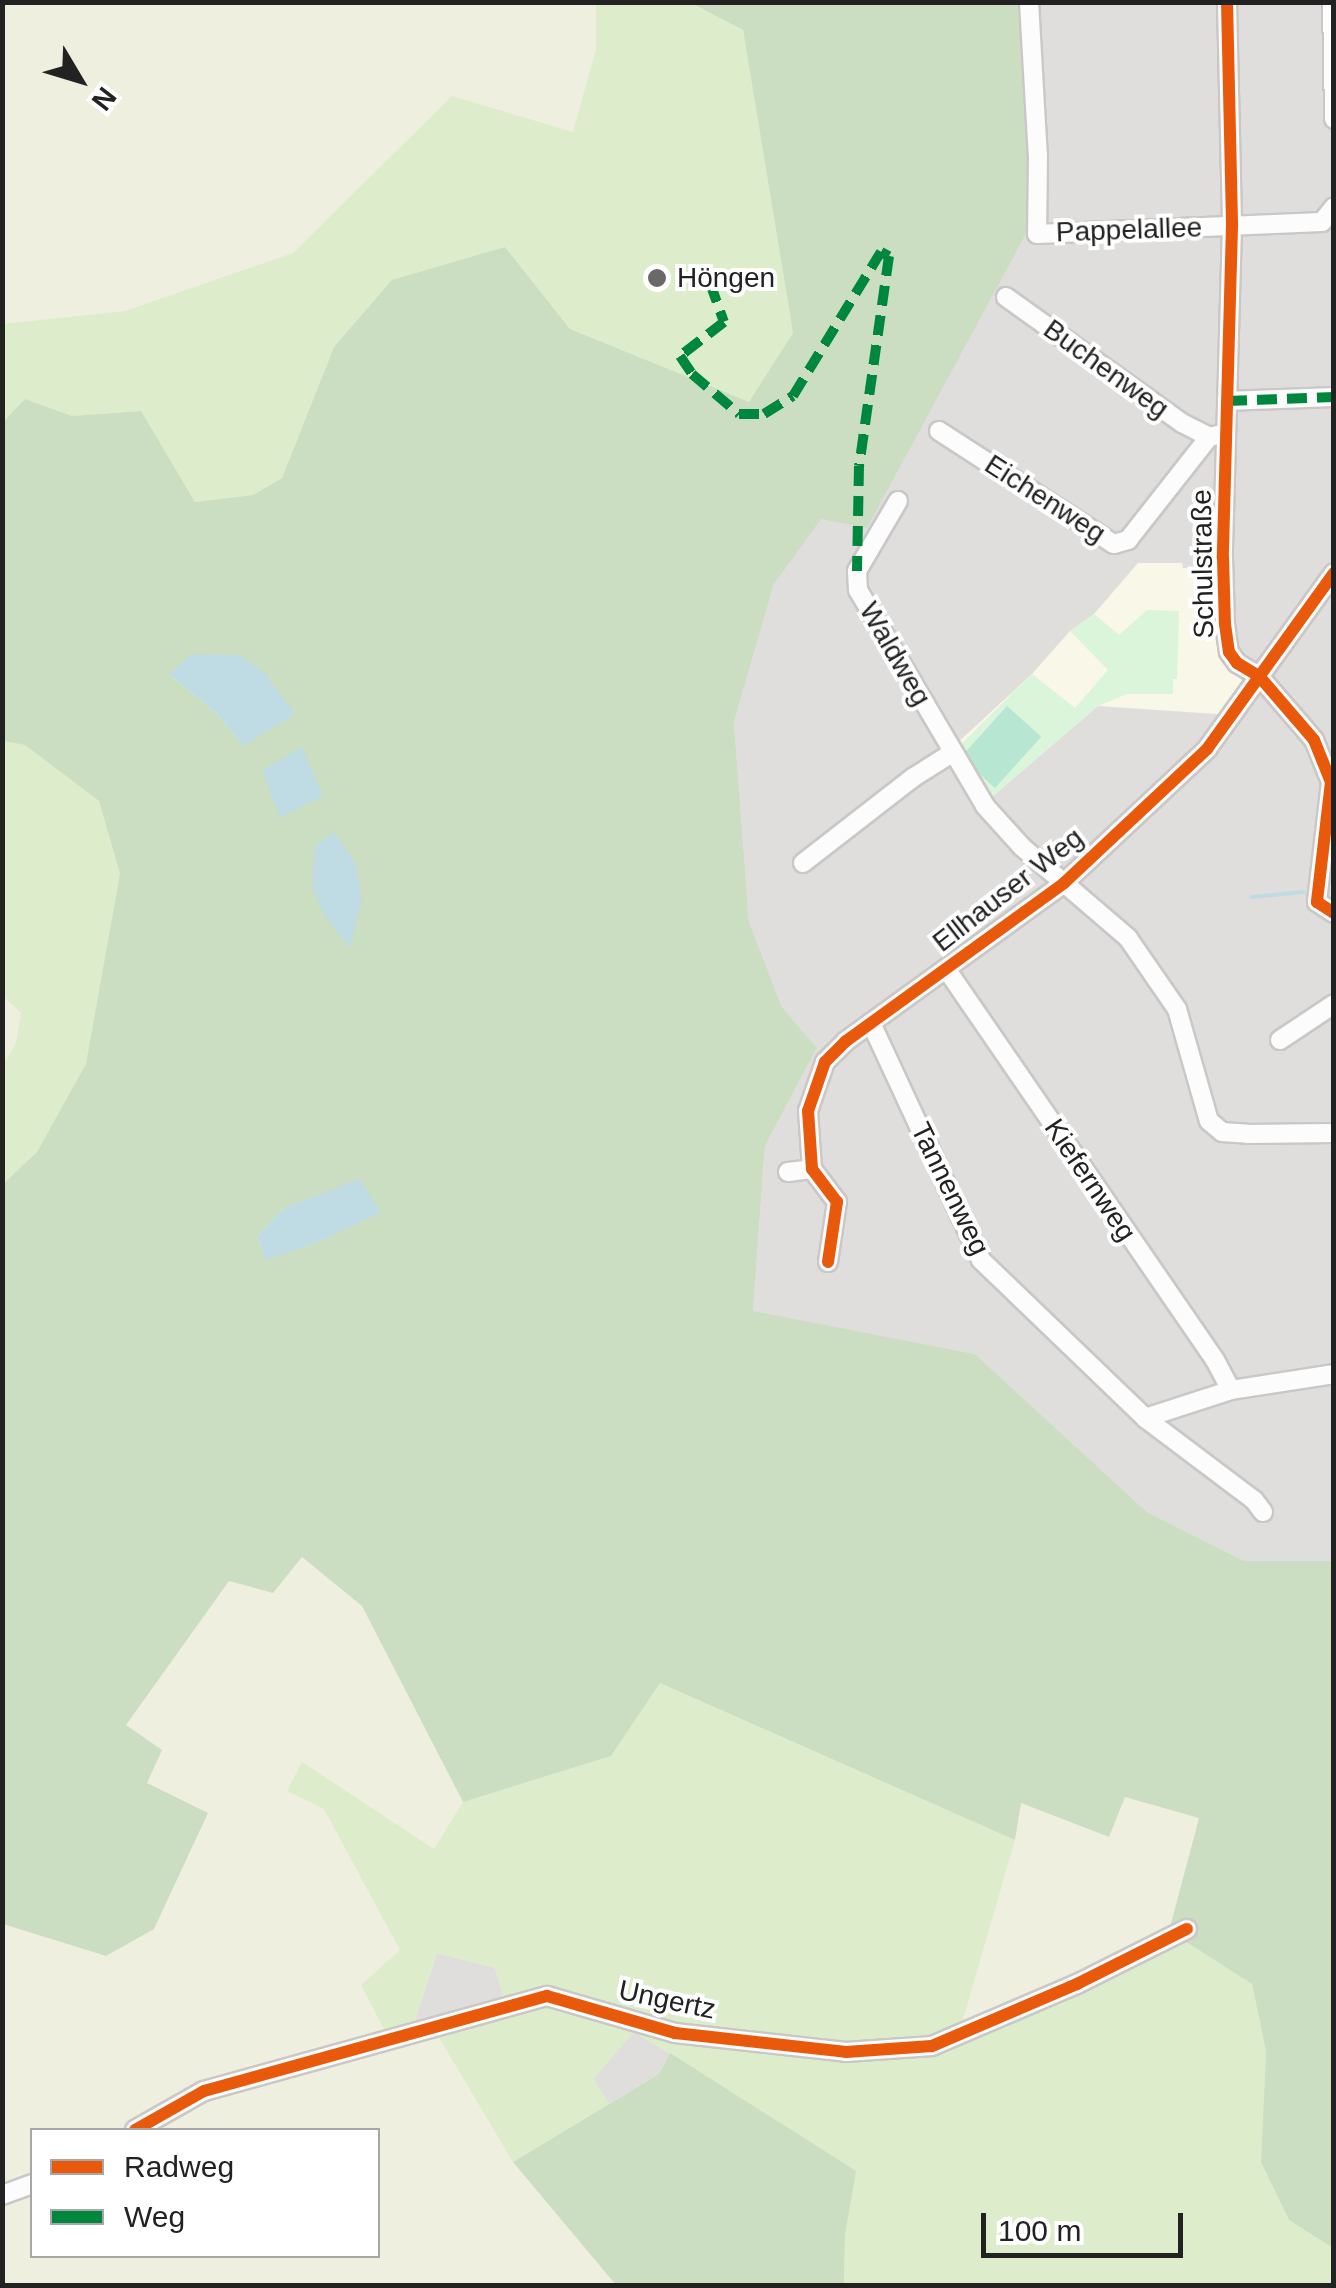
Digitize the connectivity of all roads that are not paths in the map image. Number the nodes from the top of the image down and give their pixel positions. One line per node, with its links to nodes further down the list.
1 (1029, 2): 6 (street, Pappelallee)
2 (1227, 2): 6 (street, Schulstraße)
3 (1332, 2): 4 (street)
4 (1334, 120)
5 (1334, 207): 6 (street, Pappelallee)
6 (1232, 226): 9 (street, Schulstraße)
7 (1006, 297): 11 (street, Buchenweg)
8 (1334, 397): 9 (street)
9 (1227, 400): 11 (street, Schulstraße)
10 (938, 431): 11 (street, Eichenweg)
11 (1217, 434): 14 (street, Schulstraße)
12 (898, 501): 15 (street, Waldweg)
13 (1334, 573): 14 (street, Ellhauser Weg)
14 (1259, 676): 17 (street, Ellhauser Weg); 18 (street, Schulstraße)
15 (952, 753): 16 (street); 17 (street, Waldweg)
16 (803, 863)
17 (1064, 882): 19 (street, Ellhauser Weg); 23 (street, Waldweg)
18 (1334, 914)
19 (948, 970): 21 (street, Ellhauser Weg); 28 (street, Kiefernweg)
20 (1334, 1004): 22 (street)
21 (871, 1023): 24 (street, Ellhauser Weg); 29 (street, Tannenweg)
22 (1280, 1040)
23 (1334, 1133)
24 (812, 1168): 25 (street); 26 (street, Ellhauser Weg)
25 (788, 1172)
26 (828, 1262)
27 (1334, 1374): 28 (street)
28 (1231, 1390): 29 (street)
29 (1144, 1418): 30 (street, Tannenweg)
30 (1263, 1512)
31 (1187, 1929): 32 (street, Ungertz)
32 (139, 2128)
33 (30, 2185): 34 (street)
34 (2, 2194)

